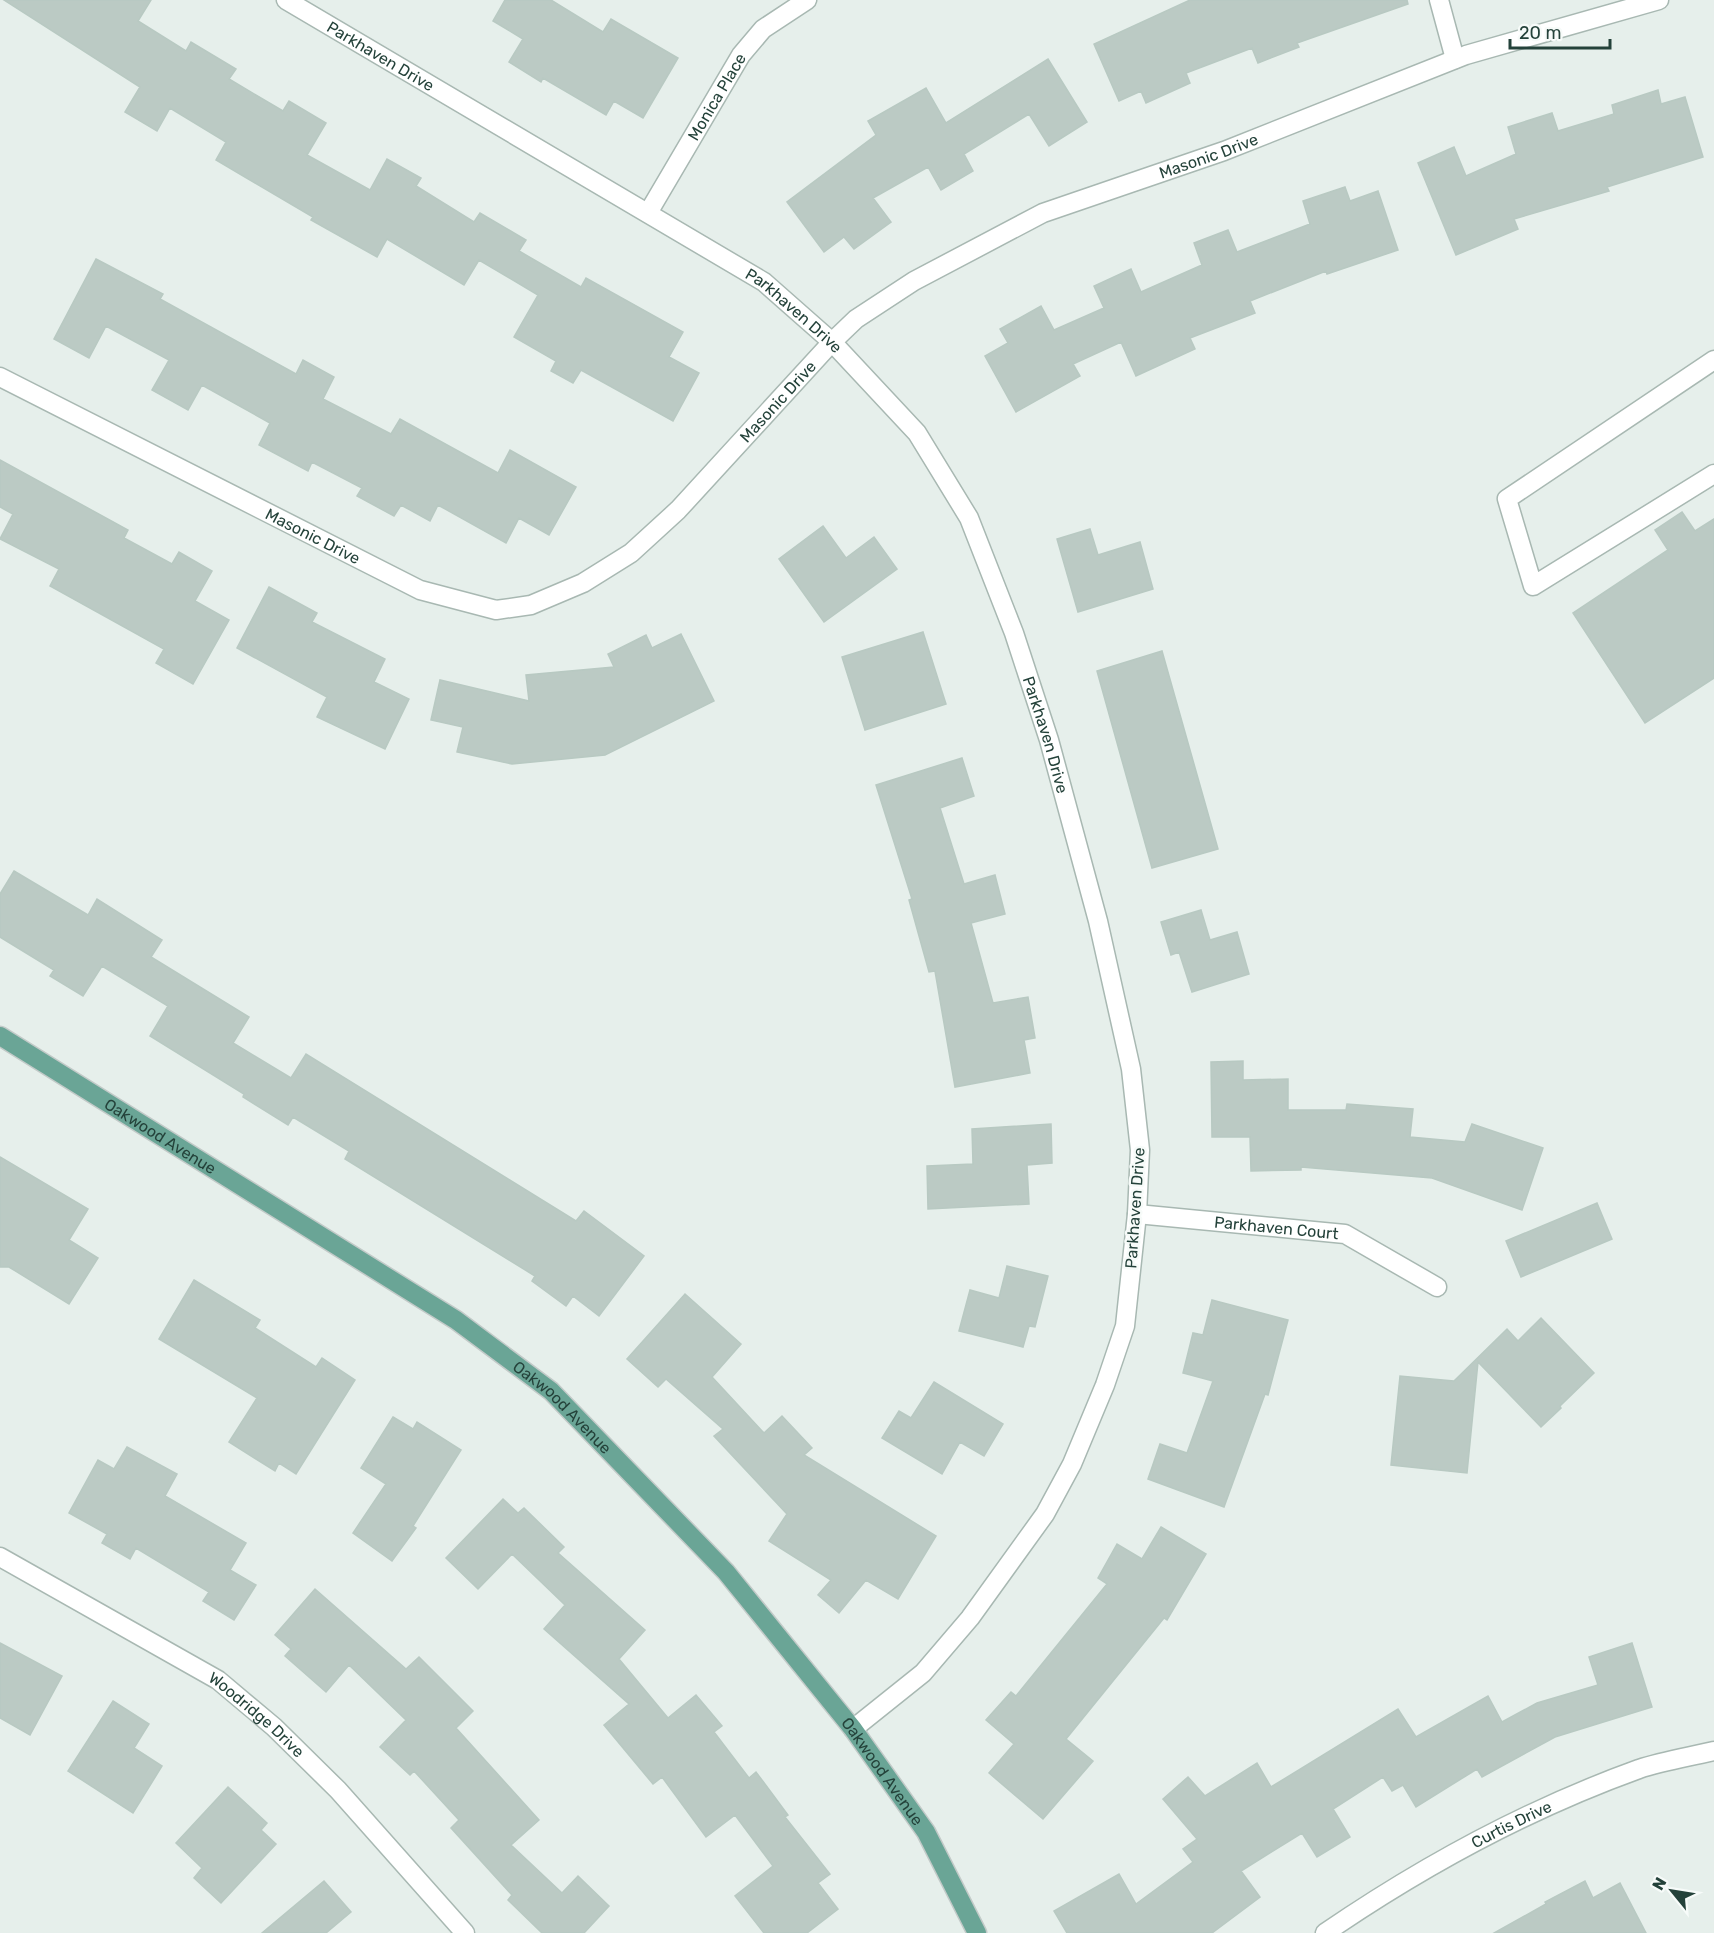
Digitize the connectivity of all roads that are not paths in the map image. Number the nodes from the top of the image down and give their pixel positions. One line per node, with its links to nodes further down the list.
1 (286, 0): 6 (street, Parkhaven Drive)
2 (807, 0): 6 (street, Monica Place)
3 (1439, 0): 5 (street)
4 (1659, 0): 5 (street, Masonic Drive)
5 (1455, 59): 7 (street, Masonic Drive)
6 (648, 213): 7 (street, Parkhaven Drive)
7 (832, 342): 9 (street, Masonic Drive); 12 (street, Parkhaven Drive)
8 (1714, 360): 10 (street)
9 (0, 377)
10 (1714, 474)
11 (0, 1036): 15 (main road, Oakwood Avenue)
12 (1137, 1214): 13 (street, Parkhaven Court); 15 (street, Parkhaven Drive)
13 (1437, 1287)
14 (0, 1557): 17 (street, Woodridge Drive)
15 (853, 1729): 18 (main road, Oakwood Avenue)
16 (1714, 1751): 19 (street, Curtis Drive)
17 (465, 1933)
18 (977, 1933)
19 (1325, 1933)

